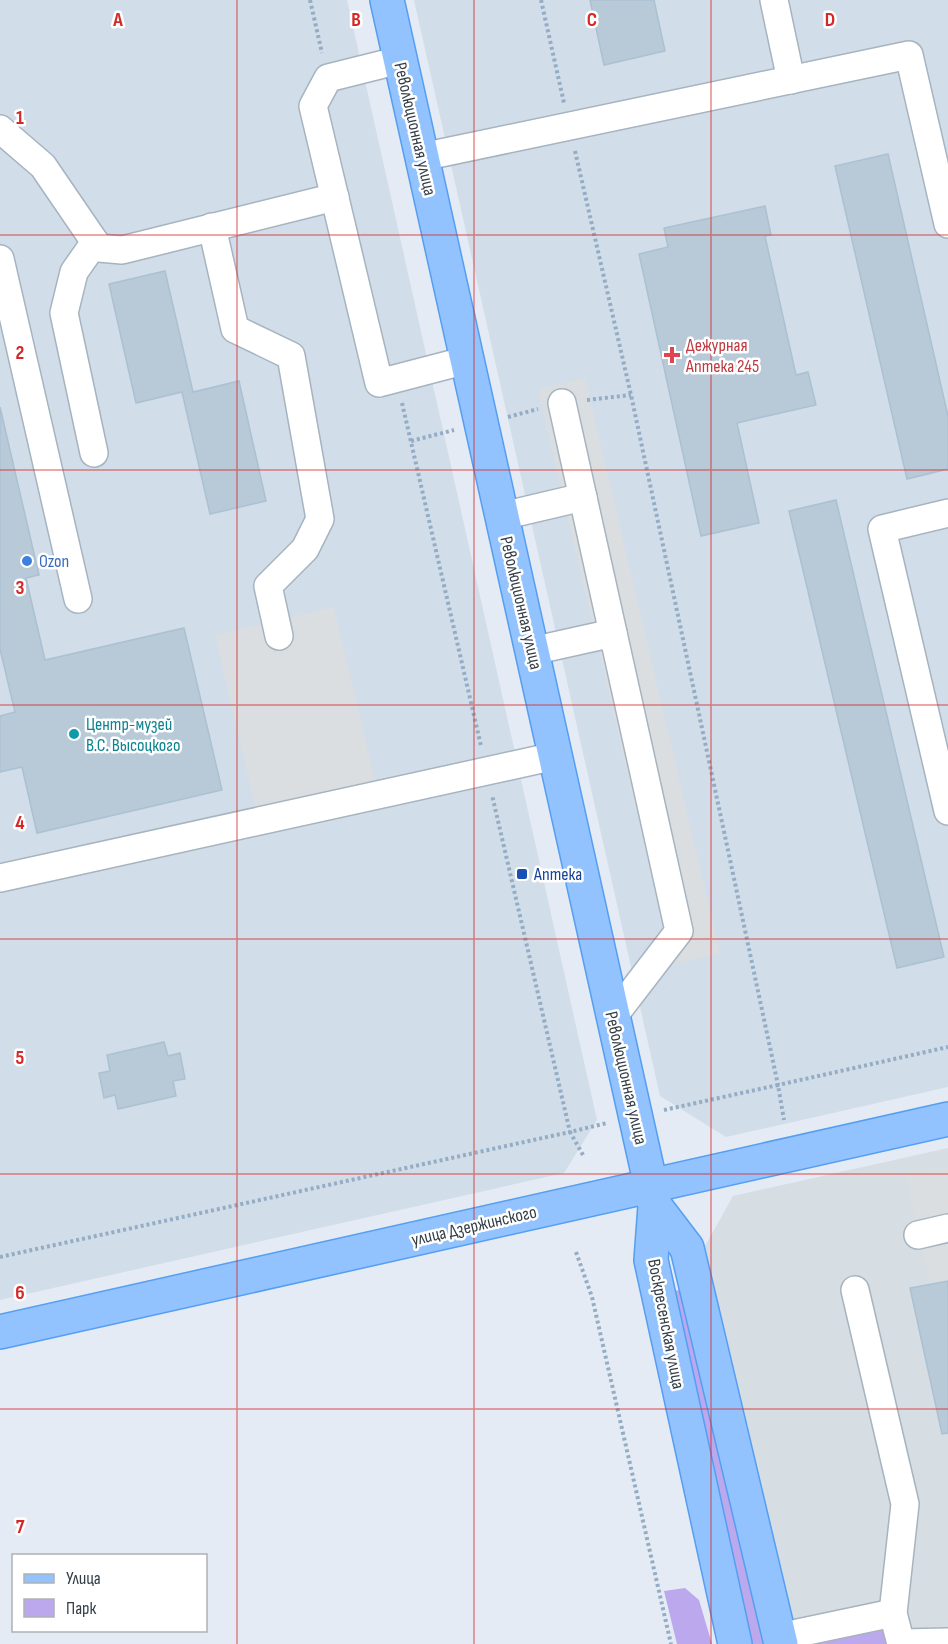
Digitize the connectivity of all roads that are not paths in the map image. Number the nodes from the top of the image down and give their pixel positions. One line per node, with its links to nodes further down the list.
1 (387, 0): 3 (main road, Революционная улица)
2 (774, 0): 4 (lane)
3 (400, 60): 6 (main road, Революционная улица); 8 (lane)
4 (791, 80): 6 (lane); 7 (lane)
5 (0, 129): 11 (lane)
6 (422, 157): 13 (main road, Революционная улица)
7 (944, 187): 9 (lane)
8 (335, 197): 10 (lane); 13 (lane)
9 (948, 224)
10 (212, 227): 11 (lane); 21 (lane)
11 (95, 242): 15 (lane)
12 (0, 259): 19 (lane)
13 (467, 360): 18 (main road, Революционная улица)
14 (562, 403): 16 (lane)
15 (94, 453)
16 (583, 497): 18 (lane); 20 (lane)
17 (948, 513): 24 (lane)
18 (502, 516): 22 (main road, Революционная улица)
19 (78, 599)
20 (613, 633): 22 (lane); 26 (lane)
21 (279, 636)
22 (532, 651): 23 (main road, Революционная улица)
23 (555, 756): 25 (lane); 26 (main road, Революционная улица)
24 (948, 811)
25 (0, 878)
26 (613, 1017): 28 (main road, Революционная улица)
27 (948, 1119): 28 (main road, улица Дзержинского)
28 (653, 1196): 32 (main road, улица Дзержинского); 34 (main road, Воскресенская улица); 36 (main road, Воскресенская улица)
29 (948, 1228): 30 (lane)
30 (918, 1235)
31 (855, 1290): 33 (lane)
32 (0, 1332)
33 (893, 1613): 34 (lane); 37 (lane)
34 (780, 1640)
35 (948, 1642): 37 (lane)
36 (735, 1644)
37 (901, 1644)

